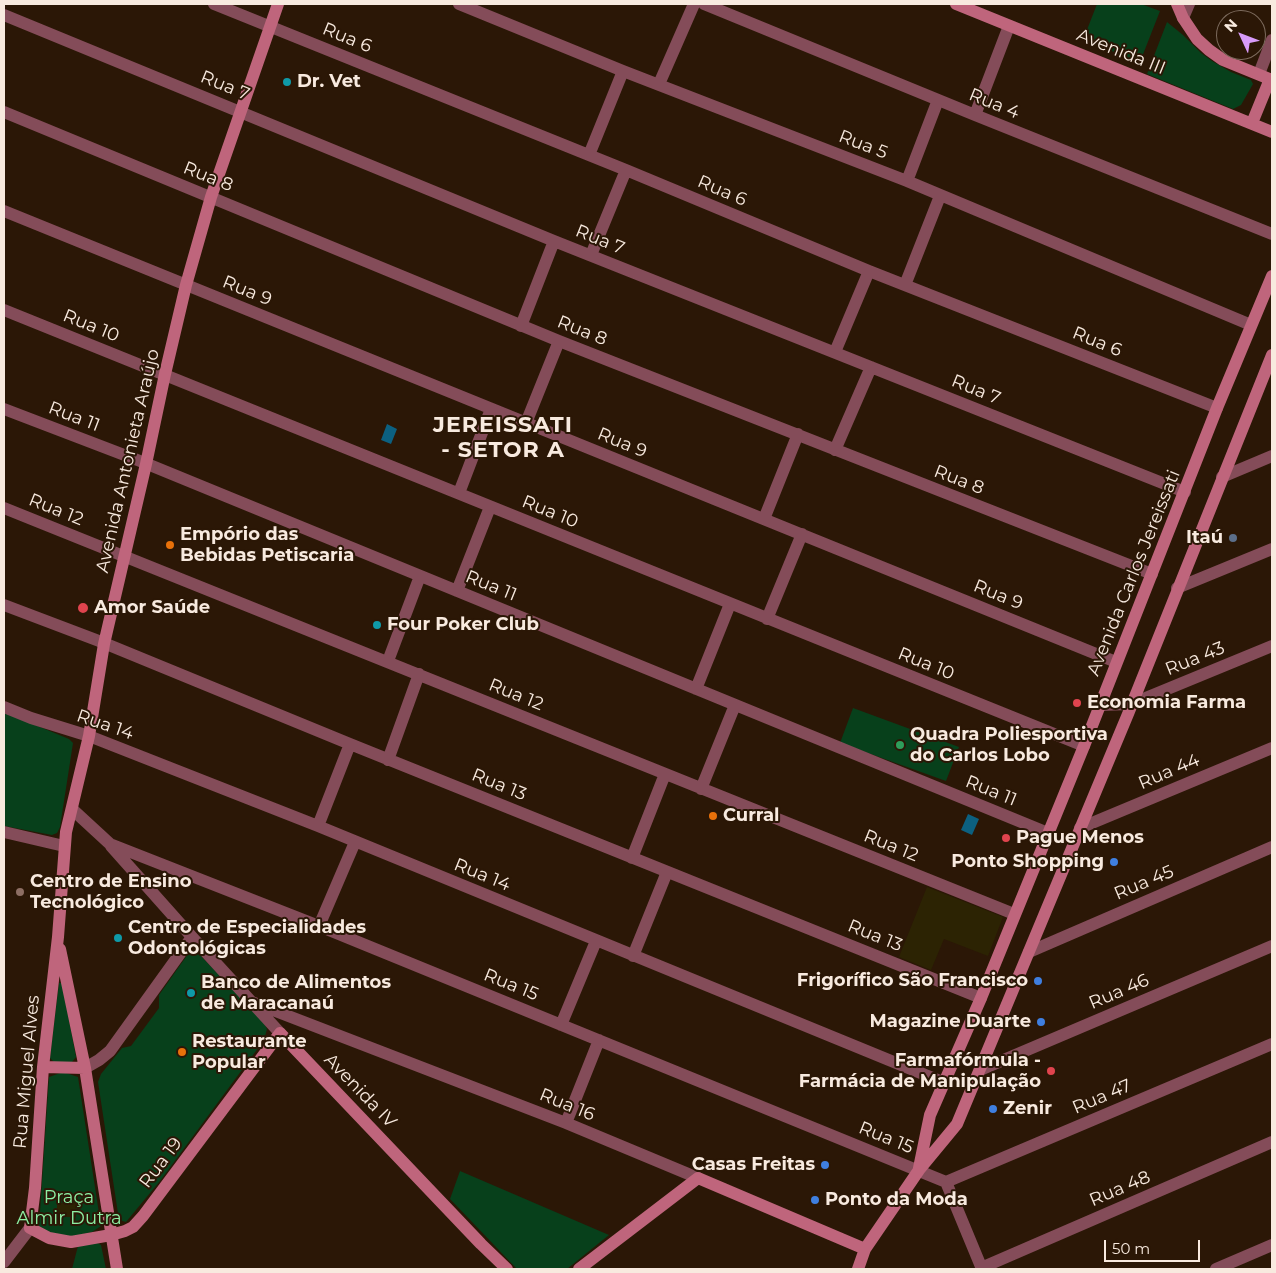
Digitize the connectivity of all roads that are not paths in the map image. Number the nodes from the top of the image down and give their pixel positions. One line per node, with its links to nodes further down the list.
1 (214, 4): 11 (street, Rua 6)
2 (278, 4): 11 (street, Avenida Antonieta Araújo)
3 (460, 4): 14 (street, Rua 5)
4 (694, 4): 16 (street)
5 (704, 4): 17 (street, Rua 4)
6 (956, 4): 12 (street, Avenida III)
7 (1177, 4): 10 (street)
8 (1188, 4): 10 (street)
9 (4, 15): 19 (street, Rua 7)
10 (1183, 18): 15 (street)
11 (270, 26): 19 (street, Avenida Antonieta Araújo); 23 (street, Rua 6)
12 (1009, 26): 20 (street); 21 (street, Avenida III)
13 (1272, 40): 15 (street)
14 (623, 71): 16 (street, Rua 5); 23 (street)
15 (1267, 78): 21 (street)
16 (659, 84): 25 (street, Rua 5)
17 (938, 100): 20 (street, Rua 4); 25 (street)
18 (4, 112): 27 (street, Rua 8)
19 (241, 112): 27 (street, Avenida Antonieta Araújo); 30 (street, Rua 7)
20 (975, 115): 29 (street, Rua 4)
21 (1252, 124): 22 (street, Avenida III)
22 (1272, 132)
23 (589, 155): 24 (street, Rua 6)
24 (626, 170): 31 (street); 32 (street, Rua 6)
25 (907, 182): 26 (street, Rua 5)
26 (940, 196): 34 (street); 37 (street, Rua 5)
27 (212, 197): 35 (street, Avenida Antonieta Araújo); 38 (street, Rua 8)
28 (4, 211): 35 (street, Rua 9)
29 (1272, 234)
30 (554, 241): 31 (street, Rua 7); 38 (street)
31 (591, 255): 40 (street, Rua 7)
32 (869, 271): 34 (street, Rua 6); 40 (street)
33 (1272, 276): 37 (street, Avenida Carlos Jereissati)
34 (905, 285): 44 (street, Rua 6)
35 (186, 286): 43 (street, Avenida Antonieta Araújo); 46 (street, Rua 9)
36 (4, 310): 43 (street, Rua 10)
37 (1251, 325): 44 (street, Avenida Carlos Jereissati)
38 (521, 326): 39 (street, Rua 8)
39 (559, 341): 47 (street); 48 (street, Rua 8)
40 (834, 352): 42 (street, Rua 7)
41 (1272, 354): 52 (street)
42 (870, 367): 49 (street); 53 (street, Rua 7)
43 (165, 374): 51 (street, Avenida Antonieta Araújo); 54 (street, Rua 10)
44 (1217, 408): 53 (street, Avenida Carlos Jereissati)
45 (4, 409): 51 (street, Rua 11)
46 (491, 409): 47 (street, Rua 9); 54 (street)
47 (526, 423): 57 (street, Rua 9)
48 (798, 434): 49 (street, Rua 8); 57 (street)
49 (835, 450): 61 (street, Rua 8)
50 (1272, 456): 52 (street)
51 (146, 464): 60 (street, Avenida Antonieta Araújo); 62 (street, Rua 11)
52 (1222, 477): 63 (street)
53 (1185, 492): 61 (street, Avenida Carlos Jereissati)
54 (459, 493): 55 (street, Rua 10)
55 (490, 507): 64 (street); 65 (street, Rua 10)
56 (4, 508): 60 (street, Rua 12)
57 (764, 519): 58 (street, Rua 9)
58 (802, 534): 67 (street); 71 (street, Rua 9)
59 (1272, 550): 63 (street)
60 (124, 556): 68 (street, Avenida Antonieta Araújo); 70 (street, Rua 12)
61 (1152, 574): 71 (street, Avenida Carlos Jereissati)
62 (420, 576): 64 (street, Rua 11); 70 (street)
63 (1177, 588): 74 (street)
64 (458, 591): 73 (street, Rua 11)
65 (730, 604): 67 (street, Rua 10); 73 (street)
66 (4, 605): 68 (street, Rua 13)
67 (767, 619): 80 (street, Rua 10)
68 (104, 644): 78 (street, Avenida Antonieta Araújo); 79 (street, Rua 13)
69 (1272, 646): 74 (street, Rua 43)
70 (388, 661): 72 (street, Rua 12)
71 (1116, 662): 76 (street, Avenida Carlos Jereissati)
72 (419, 674): 82 (street); 83 (street, Rua 12)
73 (696, 689): 75 (street, Rua 11)
74 (1131, 704): 76 (street); 87 (street)
75 (735, 705): 84 (street); 89 (street, Rua 11)
76 (1100, 705): 80 (street, Avenida Carlos Jereissati)
77 (4, 708): 78 (street, Rua 14)
78 (89, 736): 85 (street, Avenida Antonieta Araújo); 86 (street, Rua 14)
79 (350, 744): 82 (street, Rua 13); 86 (street)
80 (1084, 746): 89 (street, Avenida Carlos Jereissati)
81 (1272, 748): 87 (street, Rua 44)
82 (388, 760): 94 (street, Rua 13)
83 (665, 774): 84 (street, Rua 12); 94 (street)
84 (701, 788): 96 (street, Rua 12)
85 (72, 809): 91 (street, Rua 15); 92 (street, Avenida Antonieta Araújo)
86 (318, 826): 90 (street, Rua 14)
87 (1080, 828): 102 (street)
88 (4, 832): 92 (street)
89 (1048, 833): 96 (street, Avenida Carlos Jereissati)
90 (355, 842): 97 (street); 100 (street, Rua 14)
91 (110, 844): 97 (street, Rua 15); 99 (street, Avenida IV)
92 (64, 846): 98 (street, Avenida Antonieta Araújo)
93 (1272, 847): 102 (street, Rua 45)
94 (632, 858): 95 (street, Rua 13)
95 (667, 872): 103 (street); 104 (street, Rua 13)
96 (1014, 914): 104 (street, Avenida Carlos Jereissati)
97 (319, 926): 106 (street, Rua 15)
98 (58, 936): 110 (street, Rua Miguel Alves); 111 (street)
99 (192, 938): 105 (street, Avenida IV); 111 (street)
100 (596, 940): 103 (street, Rua 14); 106 (street)
101 (1272, 946): 112 (street, Rua 46)
102 (1029, 952): 112 (street)
103 (633, 956): 113 (street, Rua 14)
104 (981, 998): 113 (street, Avenida Carlos Jereissati)
105 (252, 1002): 107 (street, Avenida IV); 114 (street, Rua 16)
106 (561, 1024): 108 (street, Rua 15)
107 (280, 1032): 120 (street, Rua 19); 126 (street, Avenida IV)
108 (600, 1040): 114 (street); 116 (street, Rua 15)
109 (1272, 1044): 118 (street, Rua 47)
110 (43, 1067): 111 (street); 119 (street, Rua Miguel Alves)
111 (85, 1068): 120 (street)
112 (980, 1070): 116 (street)
113 (945, 1083): 116 (street, Avenida Carlos Jereissati)
114 (566, 1123): 117 (street, Rua 16)
115 (1272, 1142): 124 (street, Rua 48)
116 (919, 1170): 118 (street, Rua 15); 122 (street)
117 (698, 1178): 122 (street, Rua 16); 127 (street)
118 (946, 1182): 124 (street)
119 (30, 1228): 120 (street, Rua 19); 123 (street)
120 (111, 1235): 125 (street)
121 (1272, 1244): 129 (street)
122 (865, 1249): 128 (street)
123 (4, 1262)
124 (981, 1268)
125 (117, 1269)
126 (507, 1269)
127 (579, 1269)
128 (858, 1269)
129 (1216, 1269)

